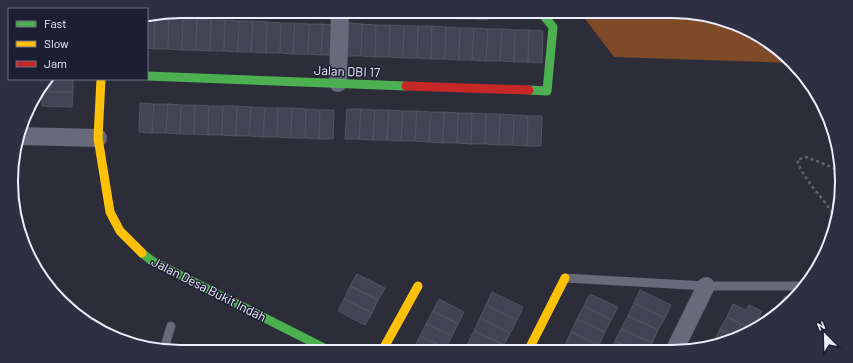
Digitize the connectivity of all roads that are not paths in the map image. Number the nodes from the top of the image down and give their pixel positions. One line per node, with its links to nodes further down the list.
1 (340, 18): 5 (street)
2 (545, 18): 5 (street, Jalan DBI 17)
3 (148, 76): 5 (street, Jalan DBI 17)
4 (101, 80): 7 (street, Jalan Desa Bukit Indah)
5 (338, 83)
6 (25, 136): 7 (street)
7 (98, 138): 14 (street, Jalan Desa Bukit Indah)
8 (565, 278): 10 (lane); 16 (street)
9 (418, 286): 15 (street)
10 (706, 286): 11 (lane); 17 (street)
11 (797, 286)
12 (171, 326): 13 (lane)
13 (165, 344)
14 (318, 345)
15 (385, 345)
16 (531, 345)
17 (677, 345)

